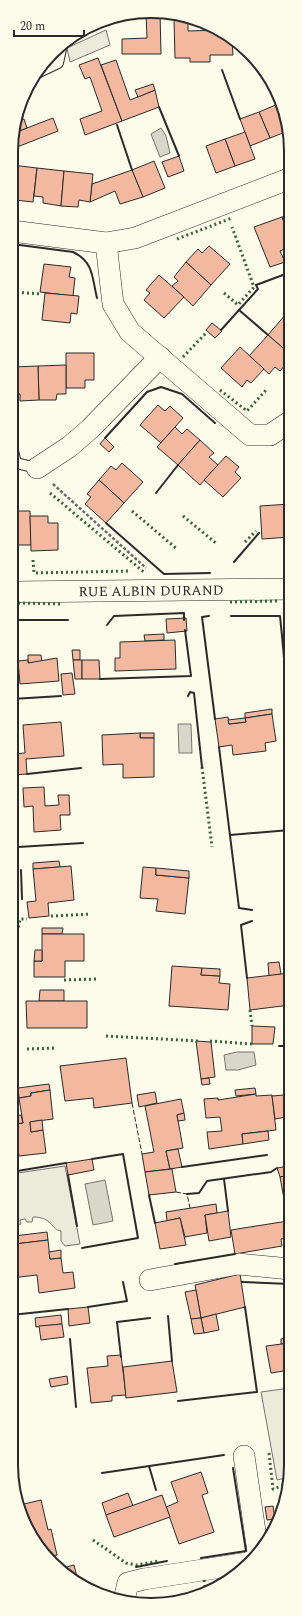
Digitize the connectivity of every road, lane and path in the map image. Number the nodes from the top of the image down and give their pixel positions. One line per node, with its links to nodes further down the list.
1 (60, 54): 2 (lane)
2 (46, 69)
3 (284, 181): 5 (street)
4 (18, 232): 5 (street)
5 (106, 243): 6 (street)
6 (160, 357): 7 (street); 9 (street)
7 (284, 425)
8 (18, 463): 9 (lane)
9 (37, 468): 10 (path)
10 (152, 573)
11 (284, 589): 12 (street, RUE ALBIN DURAND)
12 (18, 592)
13 (284, 1268): 14 (street)
14 (150, 1280)
15 (244, 1456): 16 (street)
16 (257, 1546)
17 (240, 1564): 18 (street)
18 (125, 1595)

